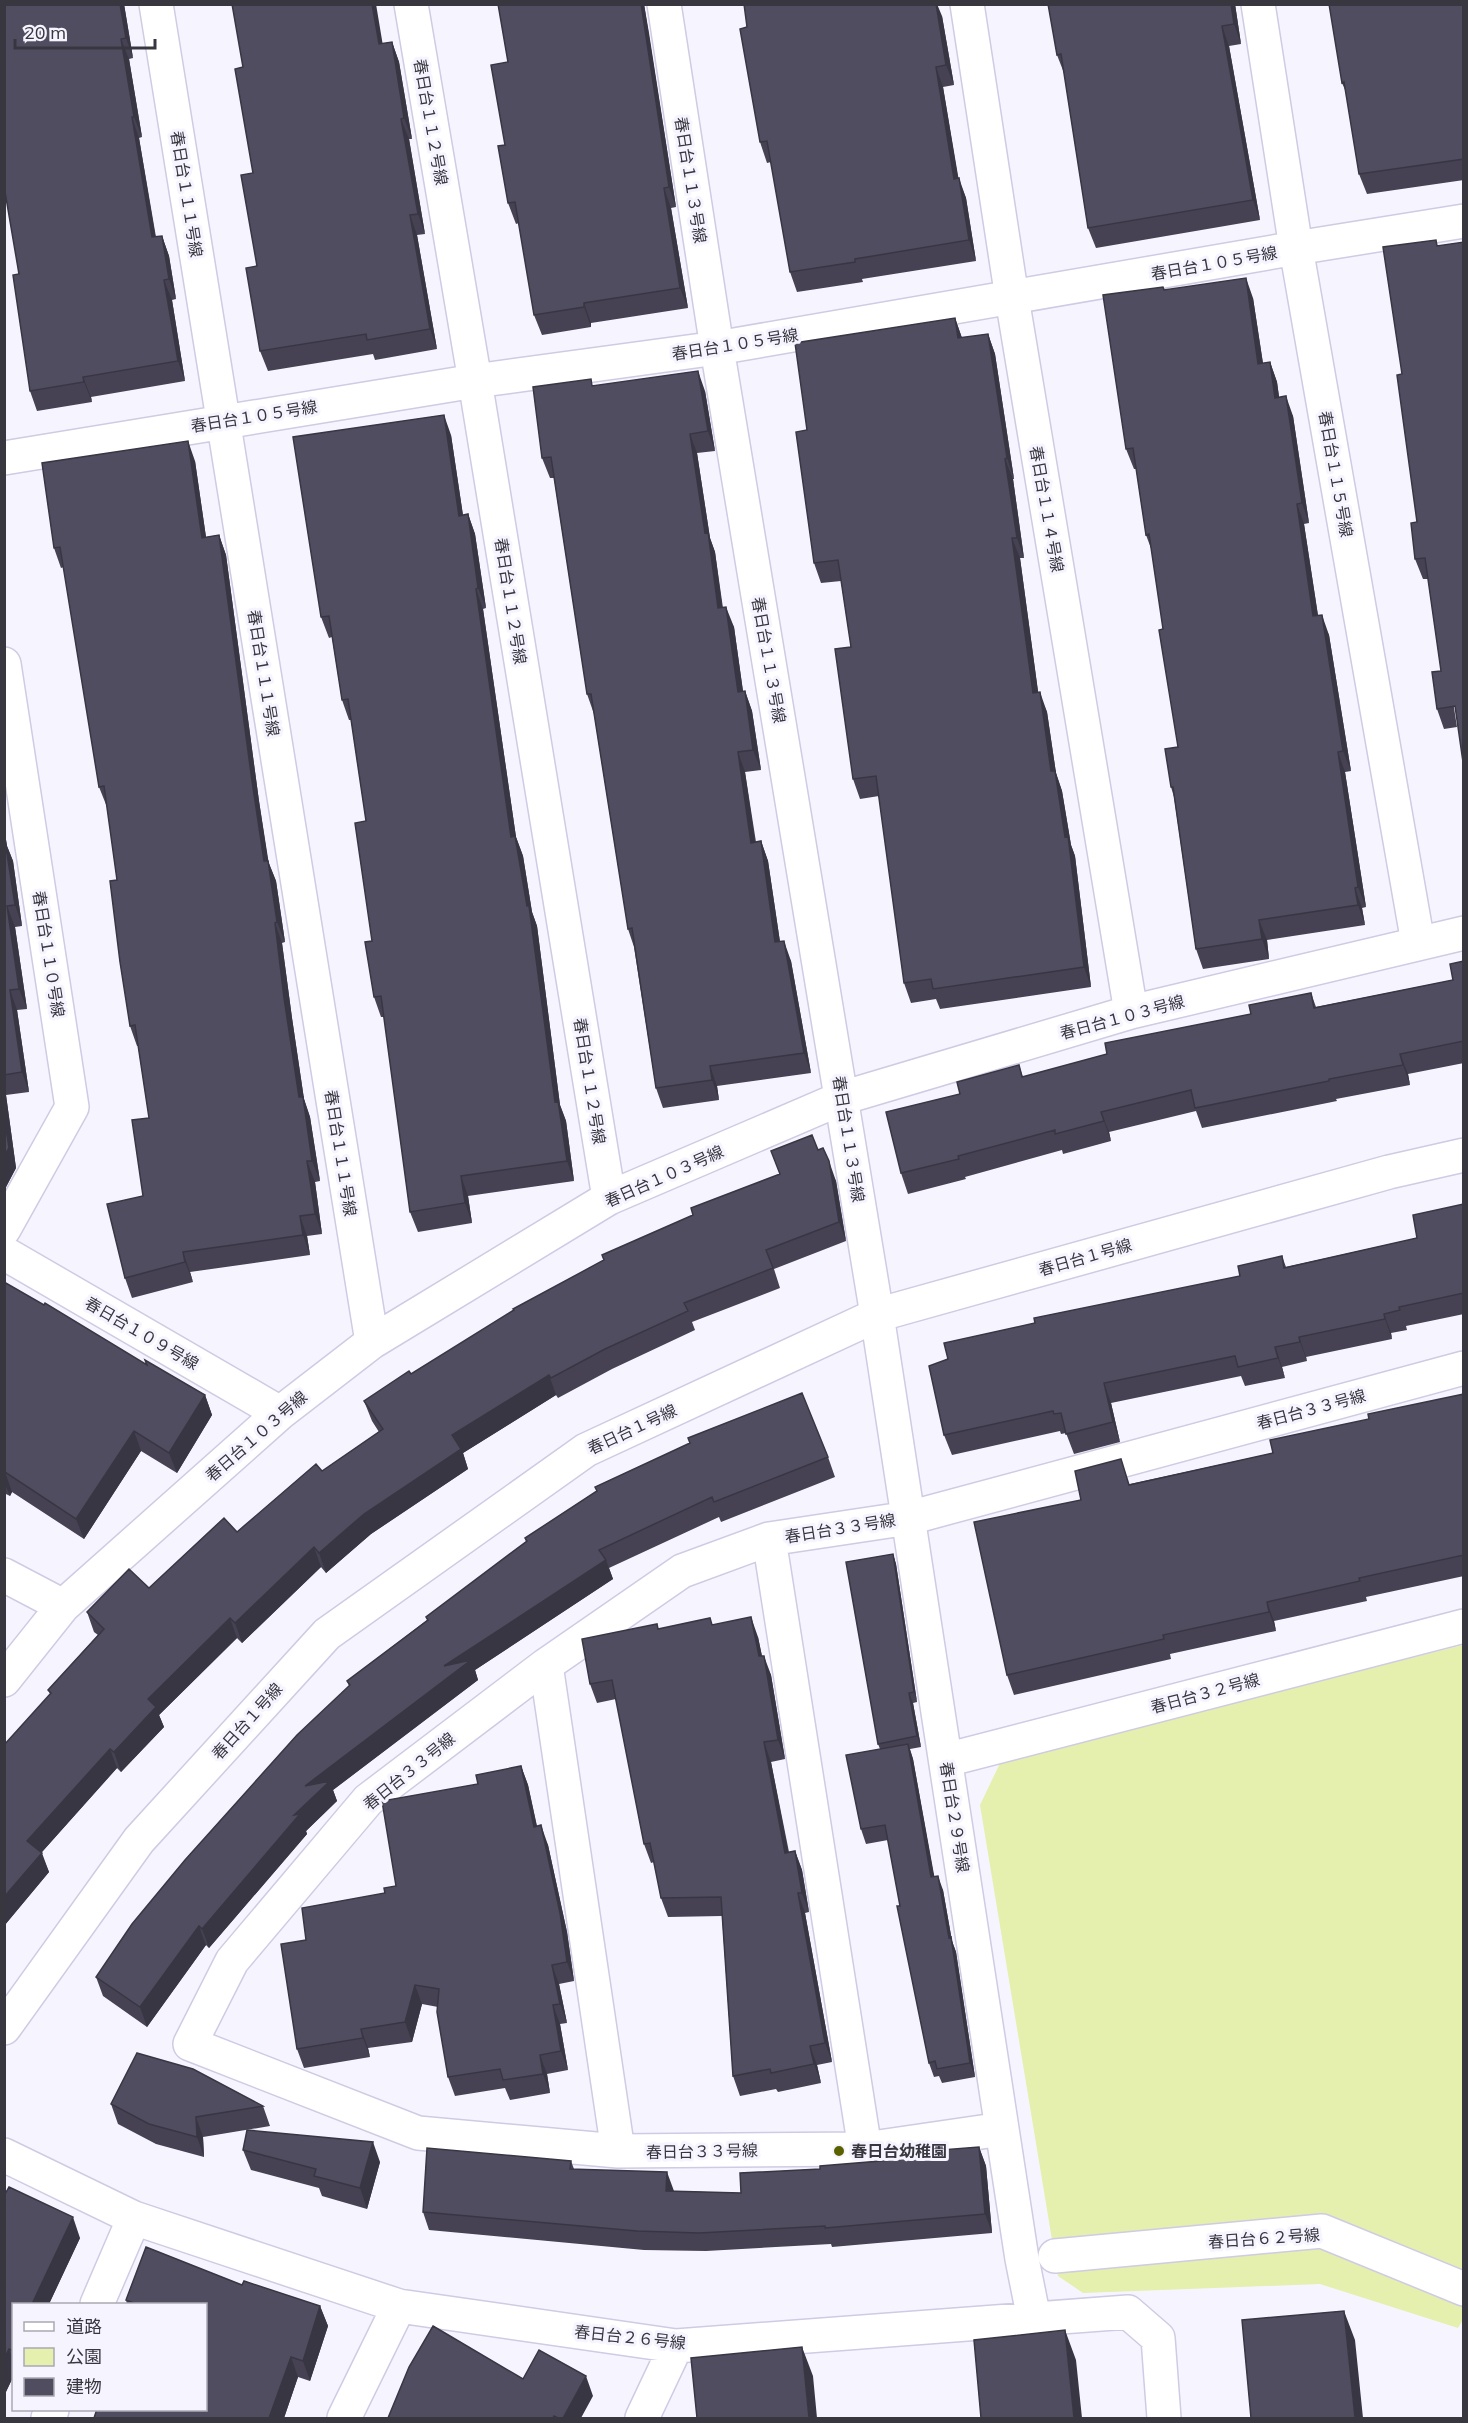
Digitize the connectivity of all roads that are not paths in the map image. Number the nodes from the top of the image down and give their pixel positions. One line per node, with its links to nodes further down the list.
1 (156, 4): 11 (street, 春日台１１１号線)
2 (411, 4): 10 (street, 春日台１１２号線)
3 (664, 4): 9 (street, 春日台１１３号線)
4 (967, 4): 8 (street, 春日台１１４号線)
5 (1258, 4): 7 (street, 春日台１１５号線)
6 (1464, 221): 7 (street, 春日台１０５号線)
7 (1296, 248): 8 (street, 春日台１０５号線); 15 (street, 春日台１１５号線)
8 (1012, 298): 9 (street, 春日台１０５号線); 16 (street, 春日台１１４号線)
9 (717, 348): 10 (street, 春日台１０５号線); 17 (street, 春日台１１３号線)
10 (475, 381): 11 (street, 春日台１０５号線); 19 (street, 春日台１１２号線)
11 (223, 421): 12 (street, 春日台１０５号線); 23 (street, 春日台１１１号線)
12 (4, 458)
13 (4, 664): 20 (street, 春日台１１０号線)
14 (1464, 933): 15 (street, 春日台１０３号線)
15 (1418, 943): 16 (street, 春日台１０３号線)
16 (1131, 1012): 17 (street, 春日台１０３号線)
17 (842, 1098): 19 (street, 春日台１０３号線); 22 (street, 春日台１１３号線)
18 (1464, 1155): 22 (street, 春日台１号線)
19 (609, 1198): 23 (street, 春日台１０３号線)
20 (4, 1229)
21 (4, 1253): 25 (street, 春日台１０９号線)
22 (878, 1315): 26 (street, 春日台２９号線); 34 (street, 春日台１号線)
23 (372, 1342): 25 (street, 春日台１０３号線)
24 (1464, 1368): 26 (street, 春日台３３号線)
25 (280, 1413): 29 (street, 春日台１０３号線)
26 (909, 1518): 27 (street, 春日台３３号線); 33 (street, 春日台２９号線)
27 (769, 1539): 31 (street, 春日台３３号線); 36 (street)
28 (4, 1575): 29 (street)
29 (63, 1606): 32 (street, 春日台１０３号線)
30 (1464, 1626): 33 (street, 春日台３２号線)
31 (546, 1665): 37 (street); 37 (street, 春日台３３号線)
32 (4, 1680)
33 (946, 1761): 35 (street, 春日台２９号線)
34 (4, 2028)
35 (1002, 2129): 36 (street, 春日台３３号線); 44 (street, 春日台２９号線)
36 (865, 2149): 37 (street, 春日台３３号線)
37 (618, 2151)
38 (4, 2155): 39 (street, 春日台２６号線)
39 (134, 2218): 42 (street); 43 (street, 春日台２６号線)
40 (1055, 2256): 41 (street, 春日台６２号線)
41 (1464, 2289)
42 (97, 2303)
43 (399, 2306): 45 (street, 春日台２６号線); 46 (street)
44 (1034, 2319): 45 (street, 春日台２６号線); 48 (street, 春日台２６号線)
45 (676, 2346): 47 (street)
46 (344, 2418)
47 (642, 2418)
48 (1164, 2418)

